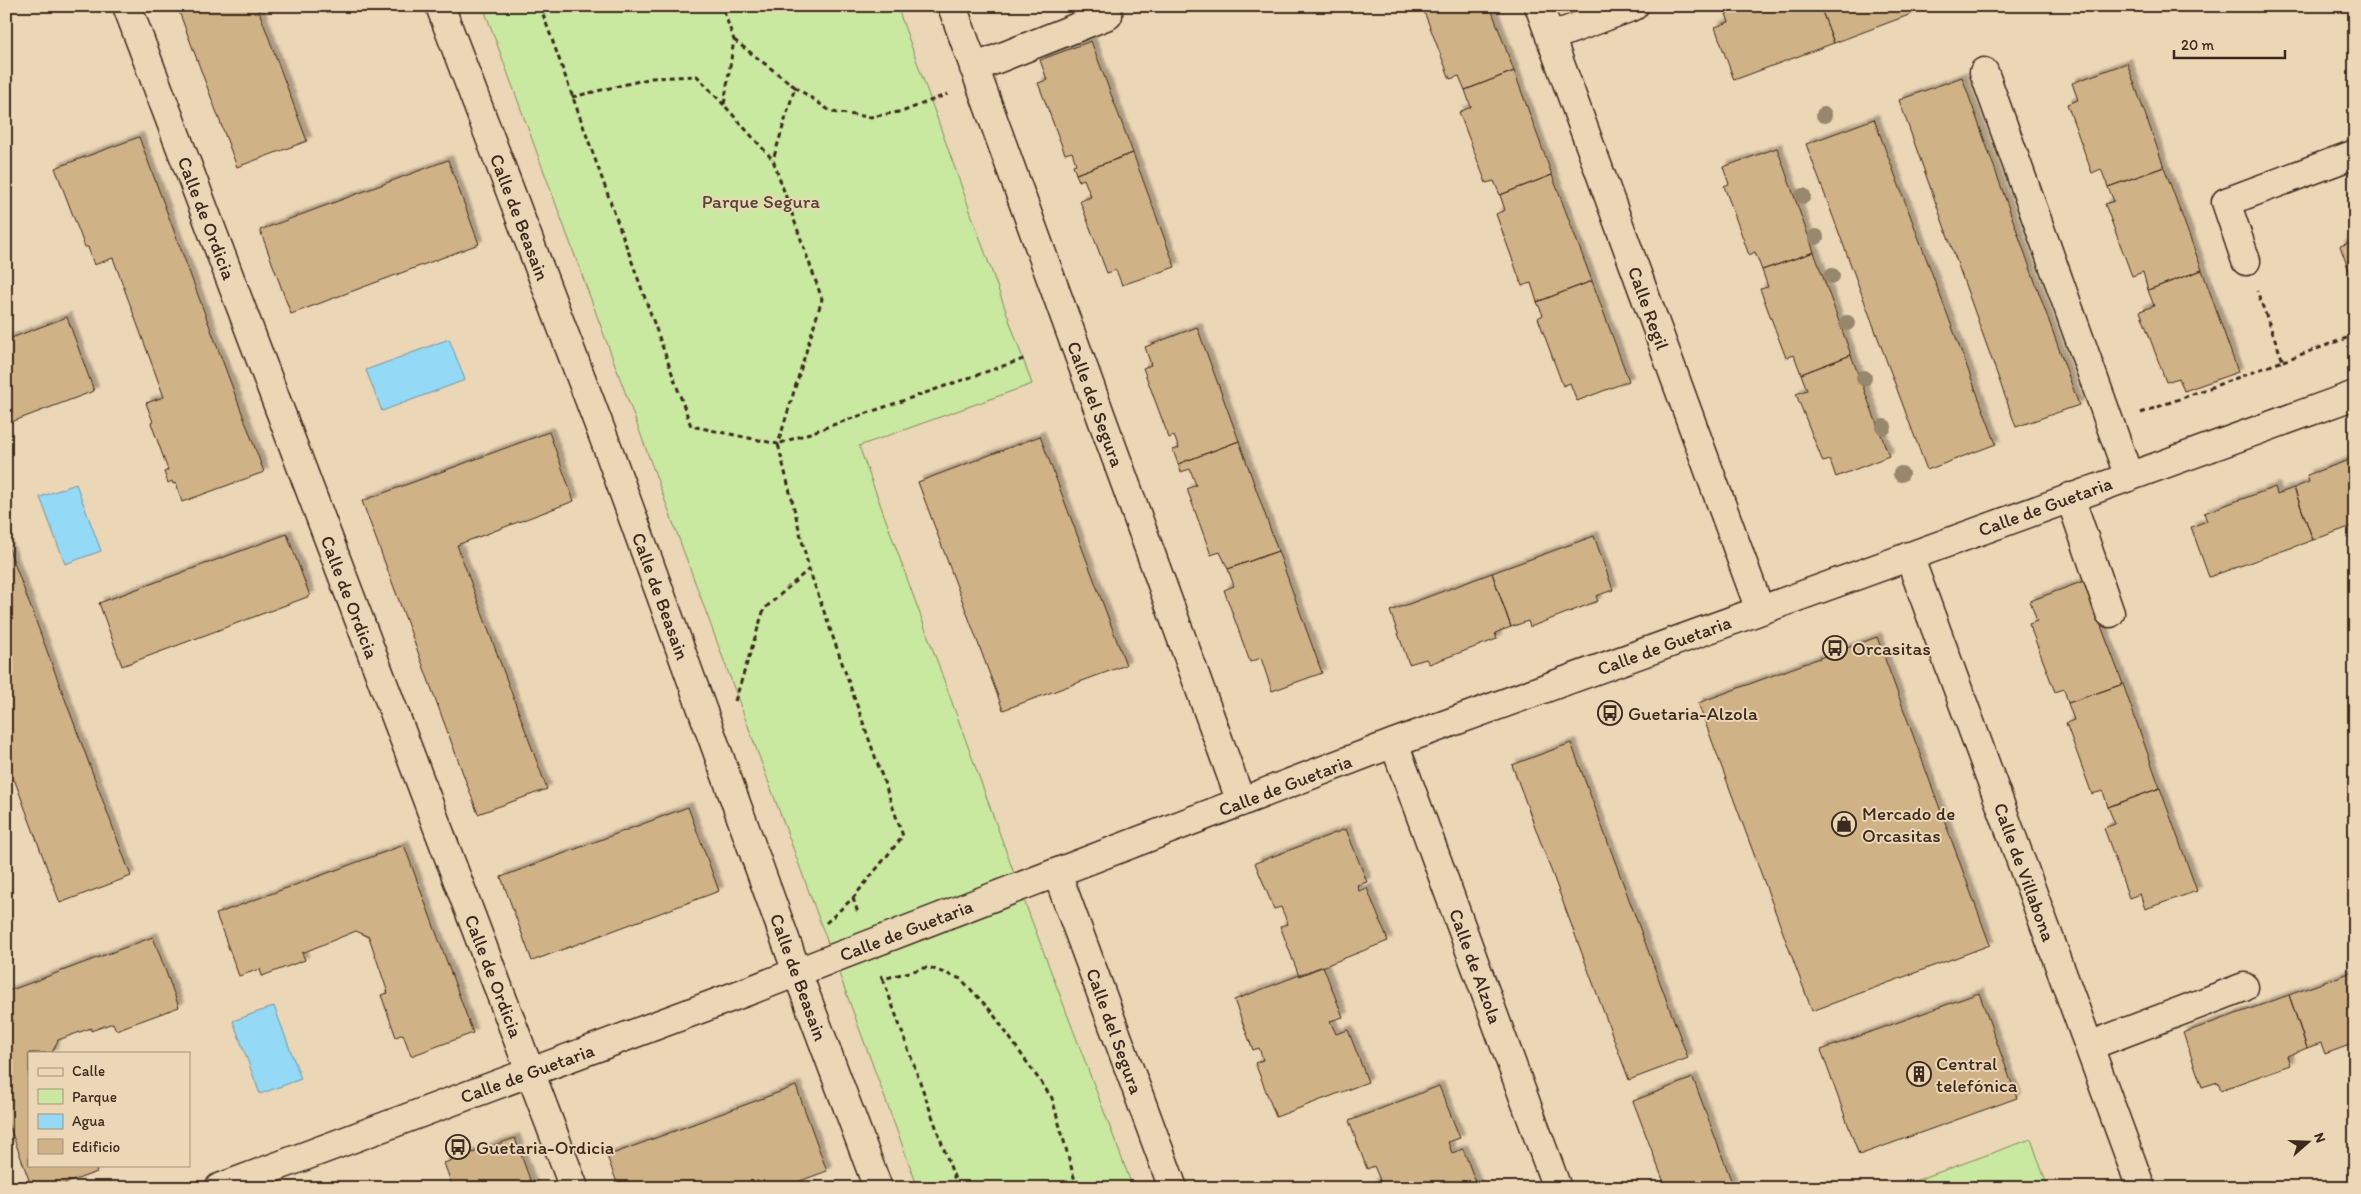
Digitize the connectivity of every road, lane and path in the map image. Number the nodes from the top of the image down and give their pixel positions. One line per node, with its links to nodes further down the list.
1 (127, 6): 42 (street, Calle de Ordicia)
2 (440, 6): 38 (street, Calle de Beasain)
3 (540, 6): 14 (path)
4 (722, 6): 10 (path)
5 (952, 6): 12 (street, Calle del Segura)
6 (1539, 6): 9 (street, Calle Regil)
7 (1634, 6): 9 (street)
8 (1108, 15): 12 (street)
9 (1550, 37): 29 (street, Calle Regil)
10 (734, 40): 13 (path); 15 (path)
11 (1984, 72): 23 (street)
12 (977, 75): 13 (path); 33 (street, Calle del Segura)
13 (795, 87): 17 (path)
14 (572, 97): 15 (path); 24 (path)
15 (724, 105): 17 (path)
16 (2355, 154): 18 (street)
17 (774, 160): 24 (path)
18 (2246, 261): 21 (path)
19 (2355, 335): 21 (path)
20 (1026, 358): 24 (path)
21 (2283, 361): 23 (path)
22 (2355, 395): 25 (street, Calle de Guetaria)
23 (2110, 425): 25 (street)
24 (778, 444): 28 (path)
25 (2129, 477): 26 (street, Calle de Guetaria)
26 (2070, 497): 27 (street, Calle de Guetaria); 30 (street)
27 (1909, 556): 29 (street, Calle de Guetaria); 41 (street, Calle de Villabona)
28 (809, 569): 31 (path); 35 (path)
29 (1760, 610): 32 (street, Calle de Guetaria)
30 (2110, 613)
31 (735, 702)
32 (1394, 743): 33 (street, Calle de Guetaria); 49 (street, Calle de Alzola)
33 (1241, 802): 34 (street, Calle de Guetaria)
34 (1057, 873): 37 (street, Calle de Guetaria); 48 (street, Calle del Segura)
35 (854, 898): 36 (path); 37 (path)
36 (820, 928)
37 (868, 945): 38 (street, Calle de Guetaria); 39 (path)
38 (797, 972): 42 (street, Calle de Guetaria); 45 (street, Calle de Beasain)
39 (883, 978): 46 (path); 47 (path)
40 (2244, 987): 41 (street)
41 (2089, 1046): 50 (street, Calle de Villabona)
42 (530, 1072): 43 (street, Calle de Guetaria); 44 (street, Calle de Ordicia)
43 (219, 1188)
44 (574, 1188)
45 (878, 1188)
46 (958, 1188)
47 (1077, 1188)
48 (1173, 1188)
49 (1558, 1188)
50 (2141, 1188)

